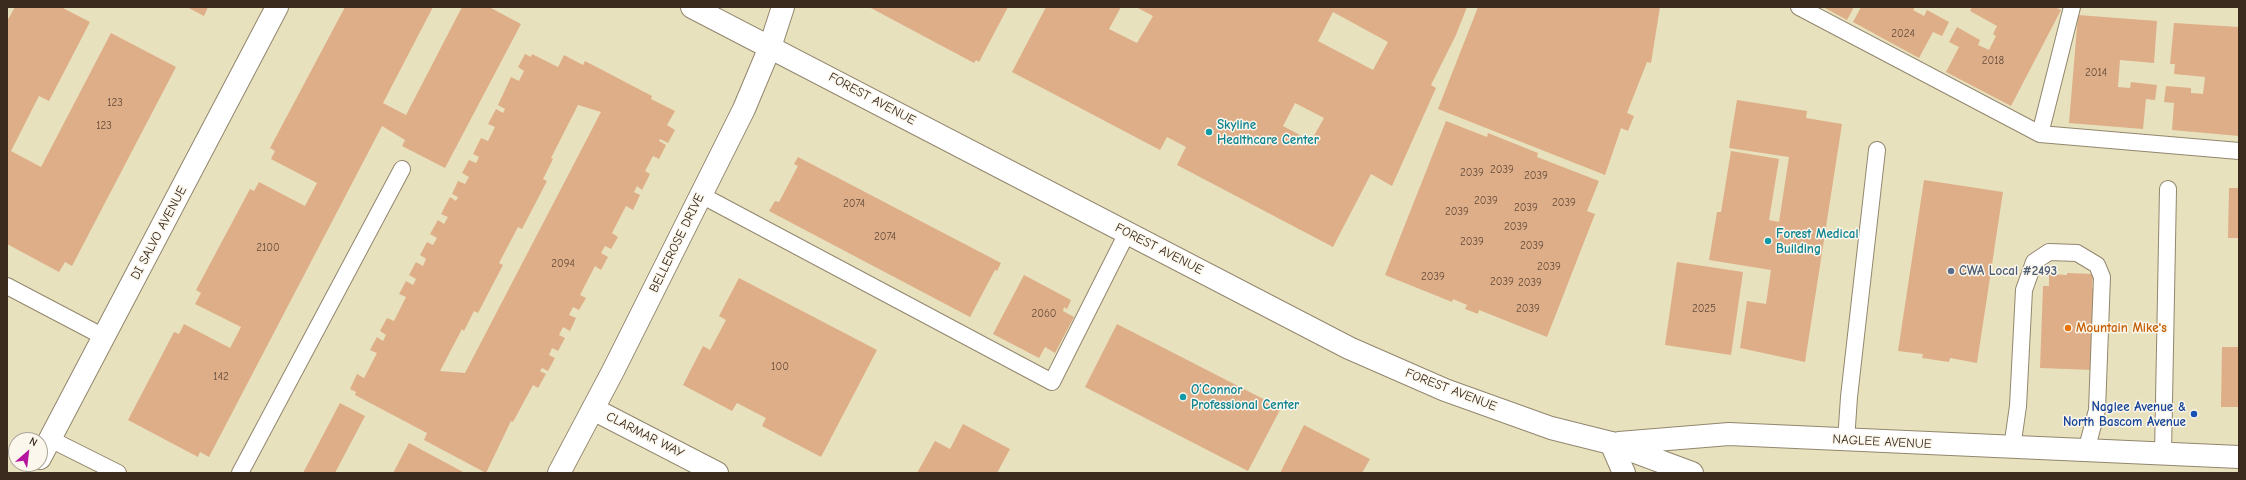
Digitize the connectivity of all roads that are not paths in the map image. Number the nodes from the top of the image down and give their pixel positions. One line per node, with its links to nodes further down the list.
1 (277, 7): 15 (main road, DI SALVO AVENUE)
2 (692, 7): 6 (main road, FOREST AVENUE)
3 (783, 7): 6 (main road, BELLEROSE DRIVE)
4 (1799, 7): 7 (lane)
5 (2072, 7): 7 (lane)
6 (770, 48): 12 (main road, BELLEROSE DRIVE); 13 (main road, FOREST AVENUE)
7 (2040, 134): 9 (lane)
8 (1877, 150): 18 (lane)
9 (2239, 151)
10 (402, 169): 26 (lane)
11 (2168, 189): 23 (lane)
12 (701, 195): 13 (lane); 16 (main road, BELLEROSE DRIVE)
13 (1127, 233): 20 (main road, FOREST AVENUE)
14 (7, 286): 15 (lane)
15 (104, 337): 17 (main road, DI SALVO AVENUE)
16 (593, 409): 27 (main road, BELLEROSE DRIVE); 28 (main road, CLARMAR WAY)
17 (50, 439): 19 (main road, DI SALVO AVENUE); 25 (lane)
18 (1846, 441): 20 (main road, NAGLEE AVENUE); 21 (main road, NAGLEE AVENUE)
19 (48, 443)
20 (1611, 443): 29 (main road); 30 (main road); 31 (main road)
21 (2012, 448): 22 (main road, NAGLEE AVENUE); 22 (lane)
22 (2086, 451): 23 (main road, NAGLEE AVENUE)
23 (2163, 454): 24 (main road, NAGLEE AVENUE)
24 (2239, 457)
25 (118, 473)
26 (240, 473)
27 (559, 473)
28 (717, 473)
29 (1612, 473)
30 (1624, 473)
31 (1692, 473)

